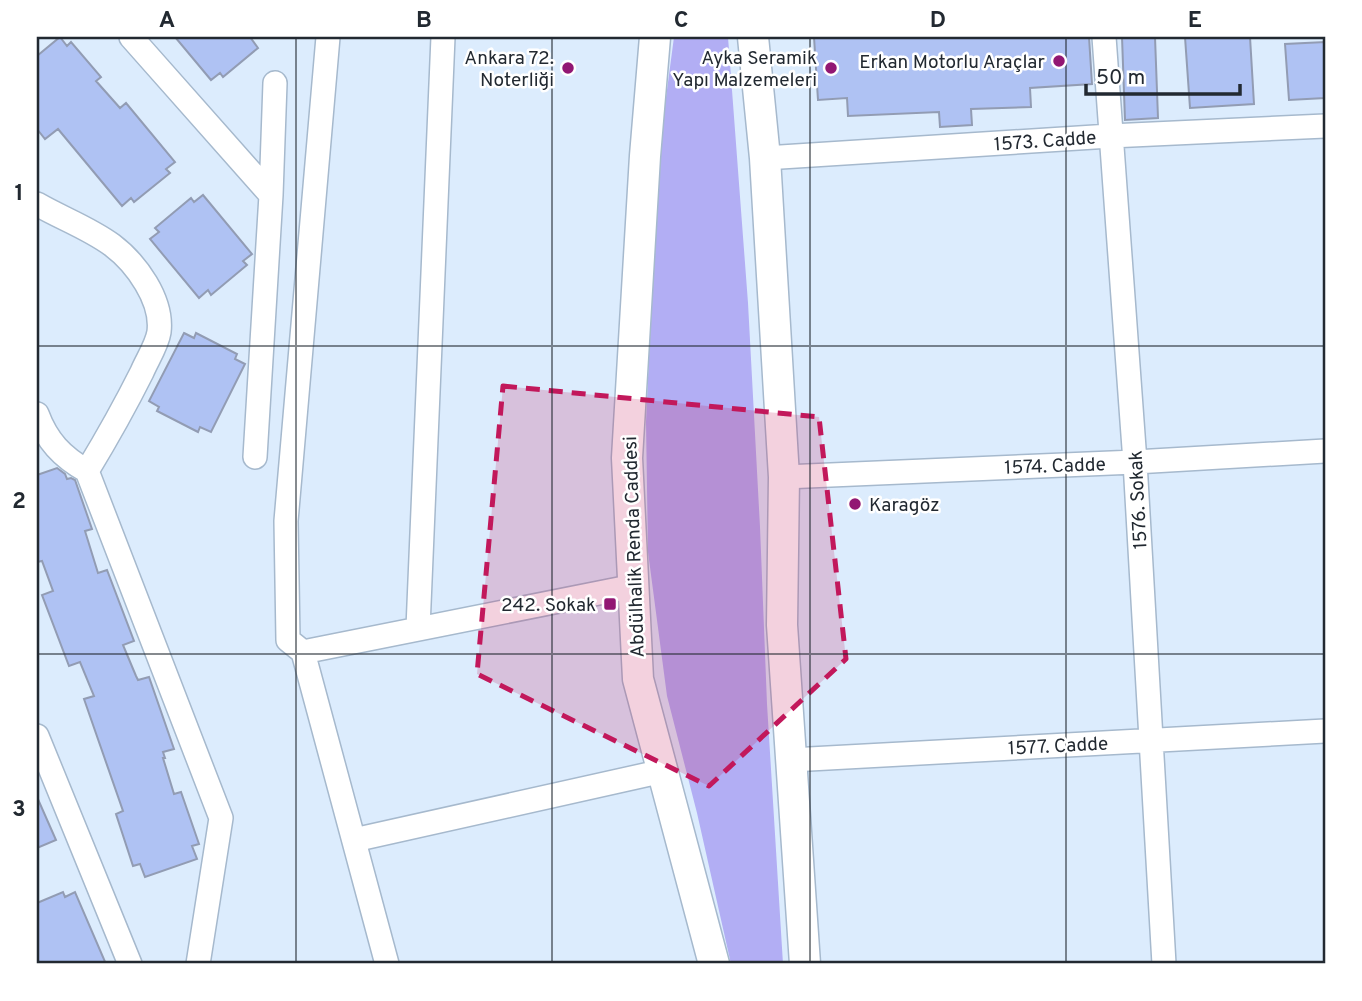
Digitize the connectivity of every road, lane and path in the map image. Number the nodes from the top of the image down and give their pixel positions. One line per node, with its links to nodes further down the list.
1 (131, 37): 11 (street)
2 (328, 37): 21 (street)
3 (443, 37): 20 (street)
4 (656, 37): 19 (main road, Abdülhalik Renda Caddesi)
5 (753, 37): 10 (main road)
6 (1104, 37): 9 (street, 1576. Sokak)
7 (275, 83): 11 (street)
8 (1325, 126): 9 (street, 1573. Cadde)
9 (1110, 136): 10 (street, 1573. Cadde); 16 (street, 1576. Sokak)
10 (765, 158): 18 (main road)
11 (271, 195): 15 (street)
12 (37, 204): 17 (street)
13 (37, 414): 17 (street)
14 (1325, 451): 16 (street, 1574. Cadde)
15 (255, 457)
16 (1135, 462): 18 (street, 1574. Cadde); 24 (street, 1576. Sokak)
17 (87, 471): 29 (street)
18 (784, 477): 25 (main road)
19 (634, 586): 20 (street); 26 (main road, Abdülhalik Renda Caddesi)
20 (418, 628): 21 (street)
21 (303, 652): 27 (street)
22 (1325, 731): 24 (street, 1577. Cadde)
23 (37, 736): 28 (street)
24 (1151, 741): 25 (street, 1577. Cadde); 33 (street, 1576. Sokak)
25 (791, 760): 32 (main road)
26 (663, 771): 27 (street); 31 (main road, Abdülhalik Renda Caddesi)
27 (354, 840): 30 (street)
28 (130, 964)
29 (198, 964)
30 (387, 964)
31 (714, 964)
32 (805, 964)
33 (1164, 964)

